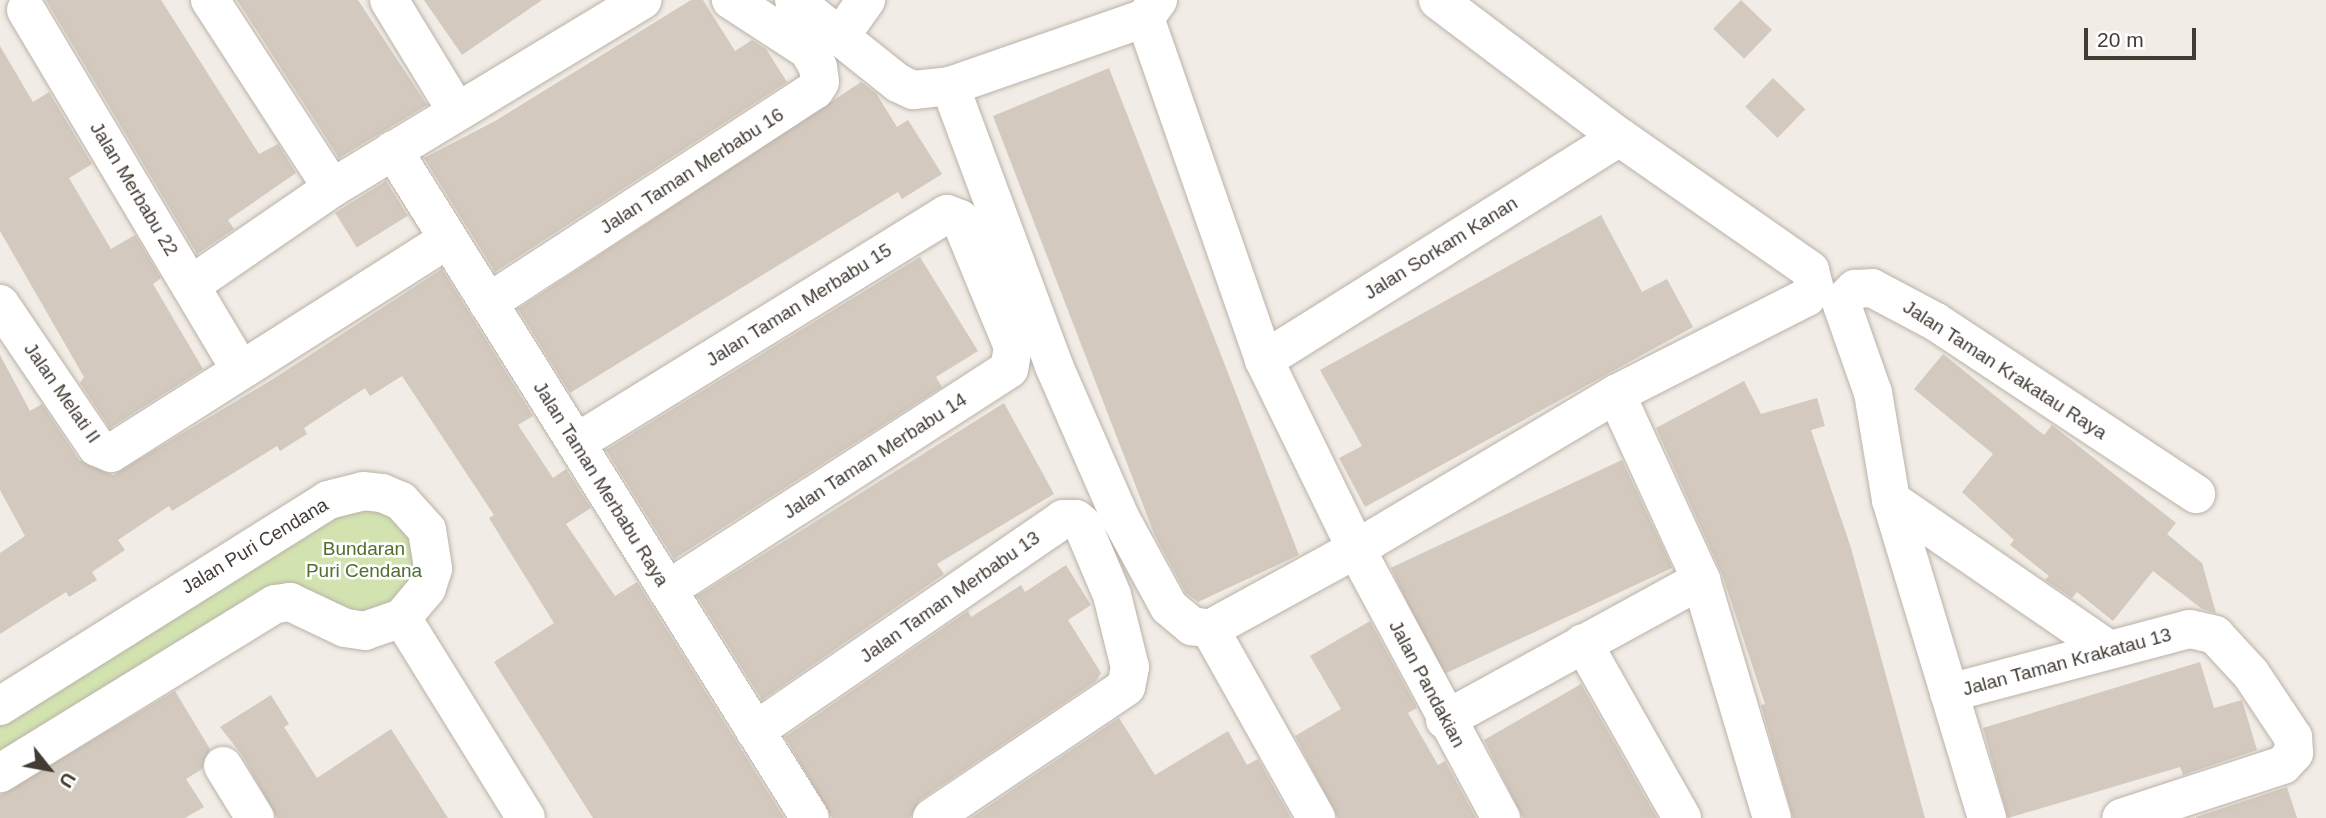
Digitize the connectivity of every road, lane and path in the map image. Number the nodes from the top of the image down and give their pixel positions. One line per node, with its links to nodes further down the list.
1 (210, 0): 15 (street)
2 (388, 0): 12 (street)
3 (642, 0): 12 (street)
4 (731, 0): 9 (street)
5 (866, 0): 10 (street)
6 (1438, 0): 13 (street)
7 (1152, 9): 11 (street); 21 (street, Jalan Pandakian)
8 (26, 10): 17 (street, Jalan Merbabu 22)
9 (780, 11): 10 (street); 19 (street, Jalan Taman Merbabu 16)
10 (842, 34): 11 (street)
11 (950, 86): 31 (street)
12 (457, 111): 14 (street)
13 (1619, 136): 21 (street, Jalan Sorkam Kanan); 23 (street)
14 (393, 150): 15 (street); 16 (street, Jalan Taman Merbabu Raya)
15 (332, 188): 17 (street)
16 (449, 239): 19 (street, Jalan Taman Merbabu Raya); 22 (street)
17 (191, 285): 22 (street, Jalan Merbabu 22)
18 (990, 287): 24 (street, Jalan Taman Merbabu 15); 29 (street, Jalan Taman Merbabu 14)
19 (488, 303): 24 (street, Jalan Taman Merbabu Raya)
20 (0, 304): 22 (street, Jalan Melati II)
21 (1264, 359): 27 (street, Jalan Pandakian)
22 (241, 370)
23 (1616, 394): 27 (street); 28 (street)
24 (576, 443): 29 (street, Jalan Taman Merbabu Raya)
25 (2196, 494): 26 (street, Jalan Taman Krakatau Raya)
26 (1891, 500): 33 (street); 34 (street, Jalan Taman Krakatau Raya)
27 (1356, 549): 31 (street); 36 (street, Jalan Pandakian)
28 (1701, 580): 32 (street); 47 (street)
29 (667, 590): 37 (street, Jalan Taman Merbabu Raya)
30 (402, 618): 35 (street, Jalan Puri Cendana); 39 (street); 41 (street)
31 (1210, 629): 44 (street)
32 (1583, 643): 36 (street); 46 (street)
33 (2106, 648): 34 (street, Jalan Taman Krakatau 13); 49 (street, Jalan Taman Krakatau 13)
34 (1948, 693): 48 (street, Jalan Taman Krakatau Raya)
35 (0, 706)
36 (1445, 720): 45 (street, Jalan Pandakian)
37 (755, 731): 42 (street, Jalan Taman Merbabu Raya); 43 (street, Jalan Taman Merbabu 13)
38 (223, 766): 40 (street)
39 (0, 773)
40 (255, 818)
41 (526, 818)
42 (810, 818)
43 (932, 818)
44 (1316, 818)
45 (1502, 818)
46 (1682, 818)
47 (1772, 818)
48 (1987, 818)
49 (2121, 818)

